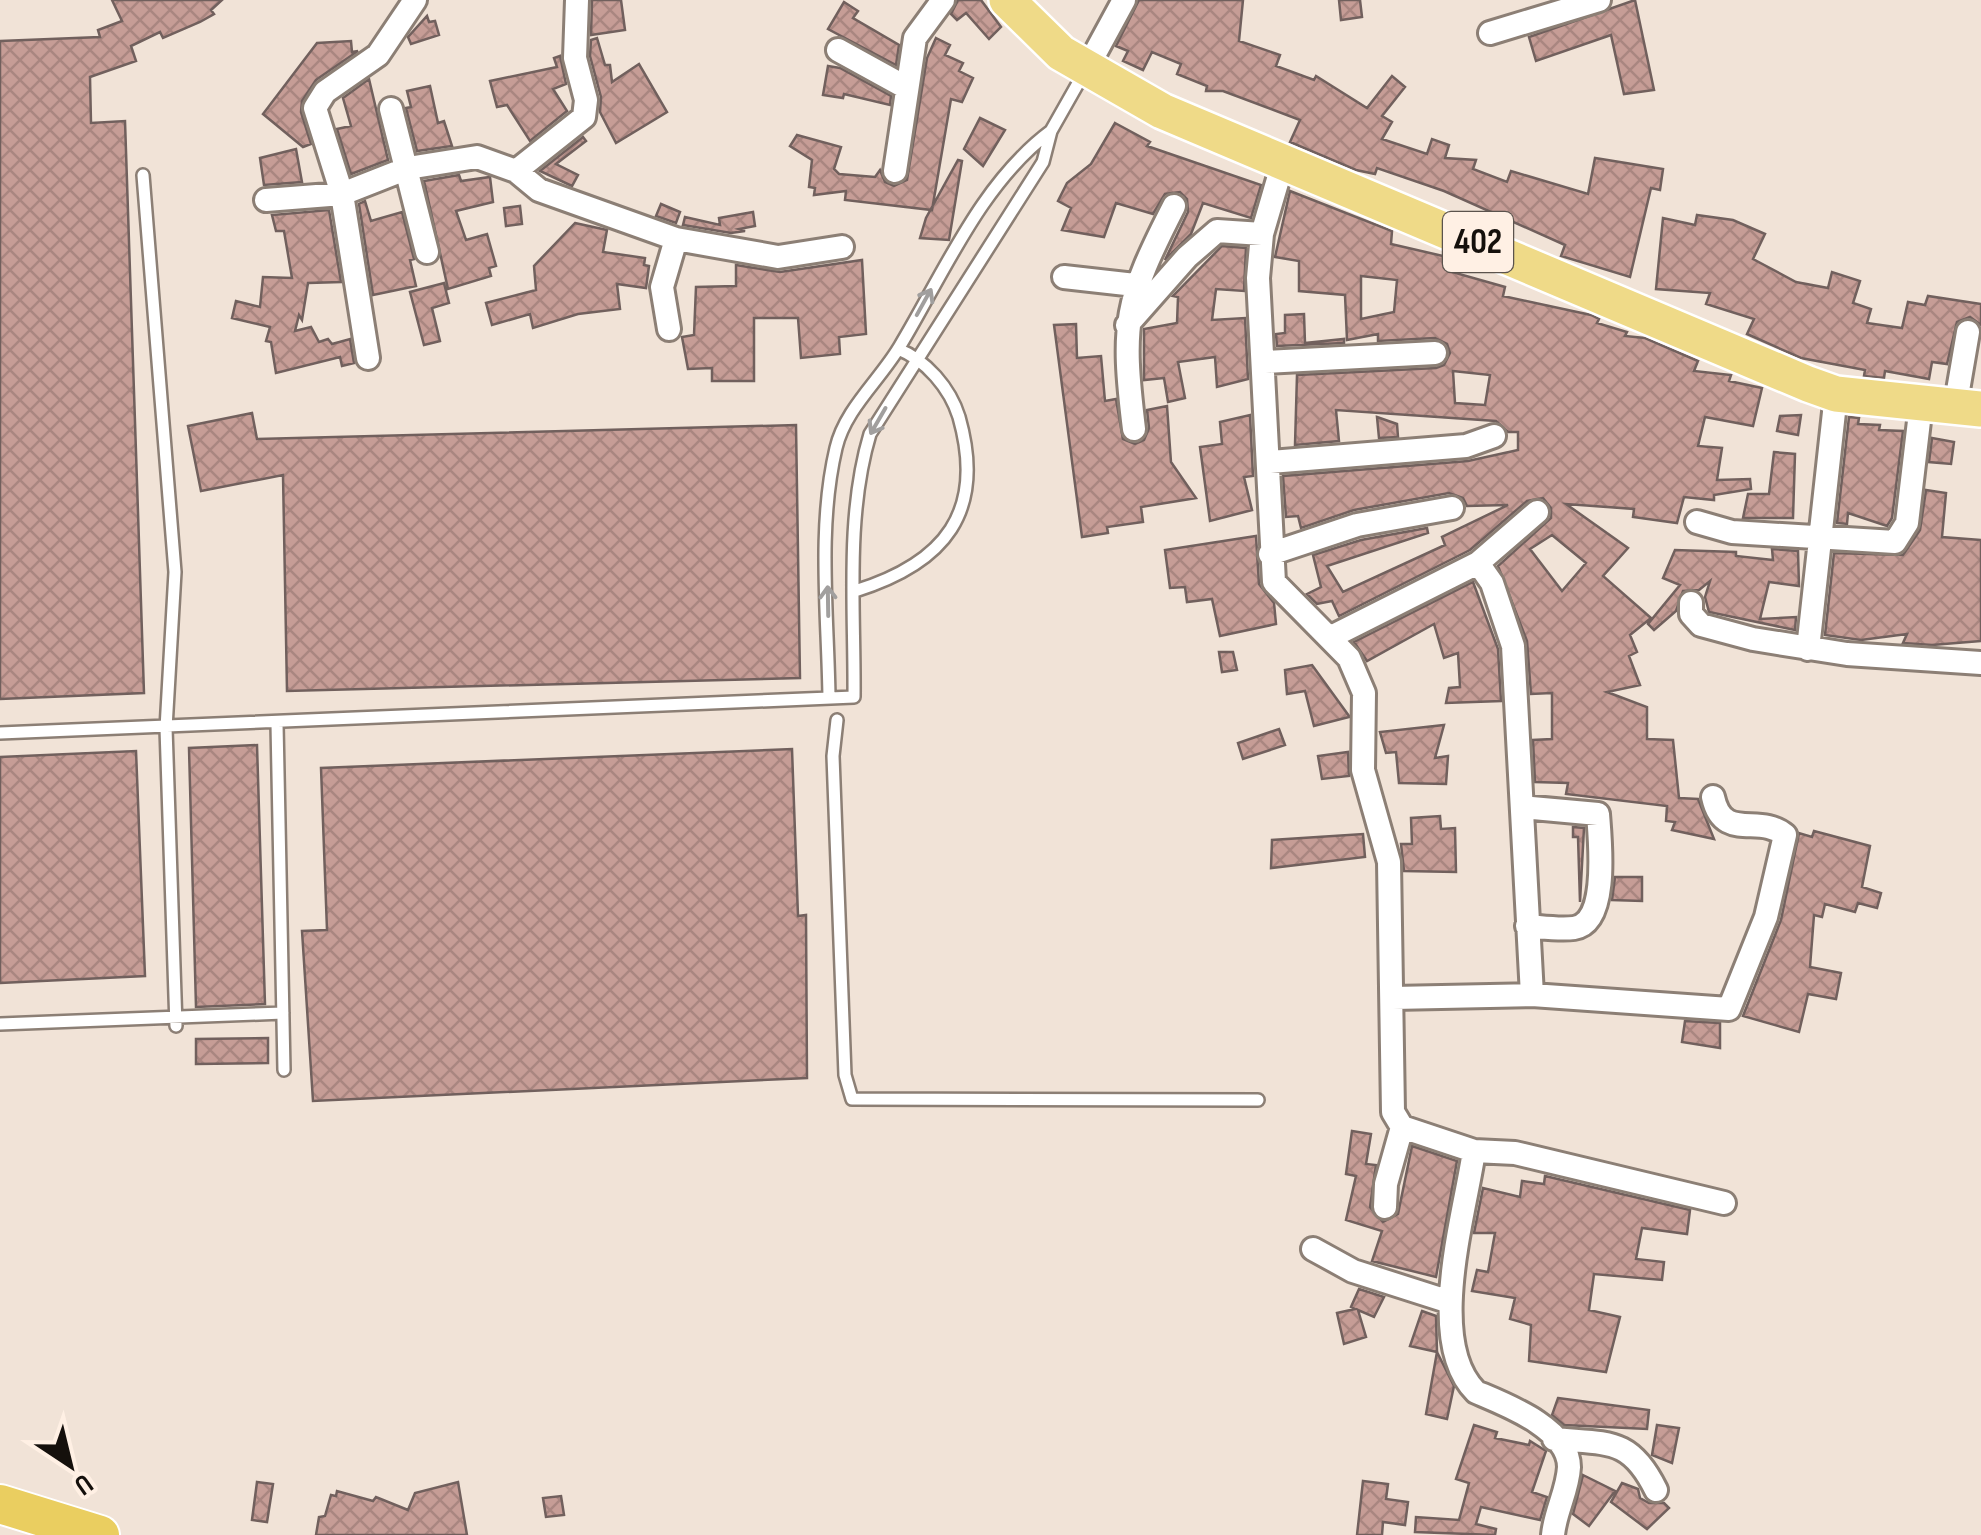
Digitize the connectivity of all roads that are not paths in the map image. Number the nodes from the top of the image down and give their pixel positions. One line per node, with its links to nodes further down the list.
1 (415, 0): 18 (street)
2 (578, 0): 15 (street)
3 (944, 0): 10 (street)
4 (1007, 0): 9 (main road, 402)
5 (1124, 0): 9 (street)
6 (1599, 0): 7 (street)
7 (1490, 33)
8 (838, 50): 10 (street)
9 (1086, 68): 12 (lane); 13 (main road, 402)
10 (907, 88): 16 (street)
11 (391, 108): 14 (street)
12 (1051, 130): 30 (lane, one-way to 12); 32 (lane)
13 (1284, 160): 21 (street); 35 (main road, 402)
14 (408, 168): 15 (street); 18 (street); 24 (street)
15 (516, 171): 22 (street)
16 (895, 171)
17 (144, 174): 54 (lane)
18 (342, 194): 19 (street); 33 (street)
19 (266, 200)
20 (1174, 206): 26 (street)
21 (1262, 234): 27 (street); 34 (street)
22 (676, 239): 23 (street); 28 (street)
23 (842, 247)
24 (427, 252)
25 (1064, 277): 26 (street)
26 (1134, 285): 27 (street)
27 (1127, 325): 37 (street)
28 (670, 328)
29 (1968, 332): 36 (street)
30 (898, 350): 32 (lane); 51 (lane, one-way to 30)
31 (1435, 353): 34 (street)
32 (917, 357): 46 (lane, one-way to 46); 46 (lane)
33 (368, 358)
34 (1265, 362): 39 (street)
35 (1836, 394): 36 (main road, 402); 43 (street)
36 (1952, 407): 43 (street)
37 (1134, 429)
38 (1494, 436): 39 (street)
39 (1270, 462): 44 (street)
40 (1452, 508): 44 (street)
41 (1537, 512): 45 (street)
42 (1697, 522): 43 (street)
43 (1820, 539): 49 (street)
44 (1270, 554): 48 (street)
45 (1478, 563): 48 (street); 57 (street)
46 (855, 591): 51 (lane)
47 (1690, 603): 49 (street)
48 (1331, 637): 60 (street)
49 (1808, 649): 50 (street)
50 (1981, 662)
51 (829, 698): 53 (lane)
52 (837, 720): 65 (lane)
53 (278, 724): 54 (lane); 61 (lane)
54 (166, 728): 55 (lane); 62 (lane)
55 (0, 733)
56 (1713, 797): 59 (street)
57 (1522, 807): 58 (street); 58 (street)
58 (1526, 926): 59 (street)
59 (1532, 994): 60 (street)
60 (1393, 998): 66 (street)
61 (282, 1013): 62 (lane); 64 (lane)
62 (176, 1020): 63 (lane)
63 (0, 1024)
64 (284, 1070)
65 (1258, 1100)
66 (1402, 1127): 67 (street); 69 (street)
67 (1474, 1150): 68 (street); 71 (street)
68 (1724, 1203)
69 (1385, 1207)
70 (1313, 1249): 71 (street)
71 (1450, 1302): 72 (street)
72 (1554, 1439): 73 (street); 76 (street)
73 (1656, 1490)
74 (0, 1504): 75 (highway)
75 (100, 1535)
76 (1552, 1535)

